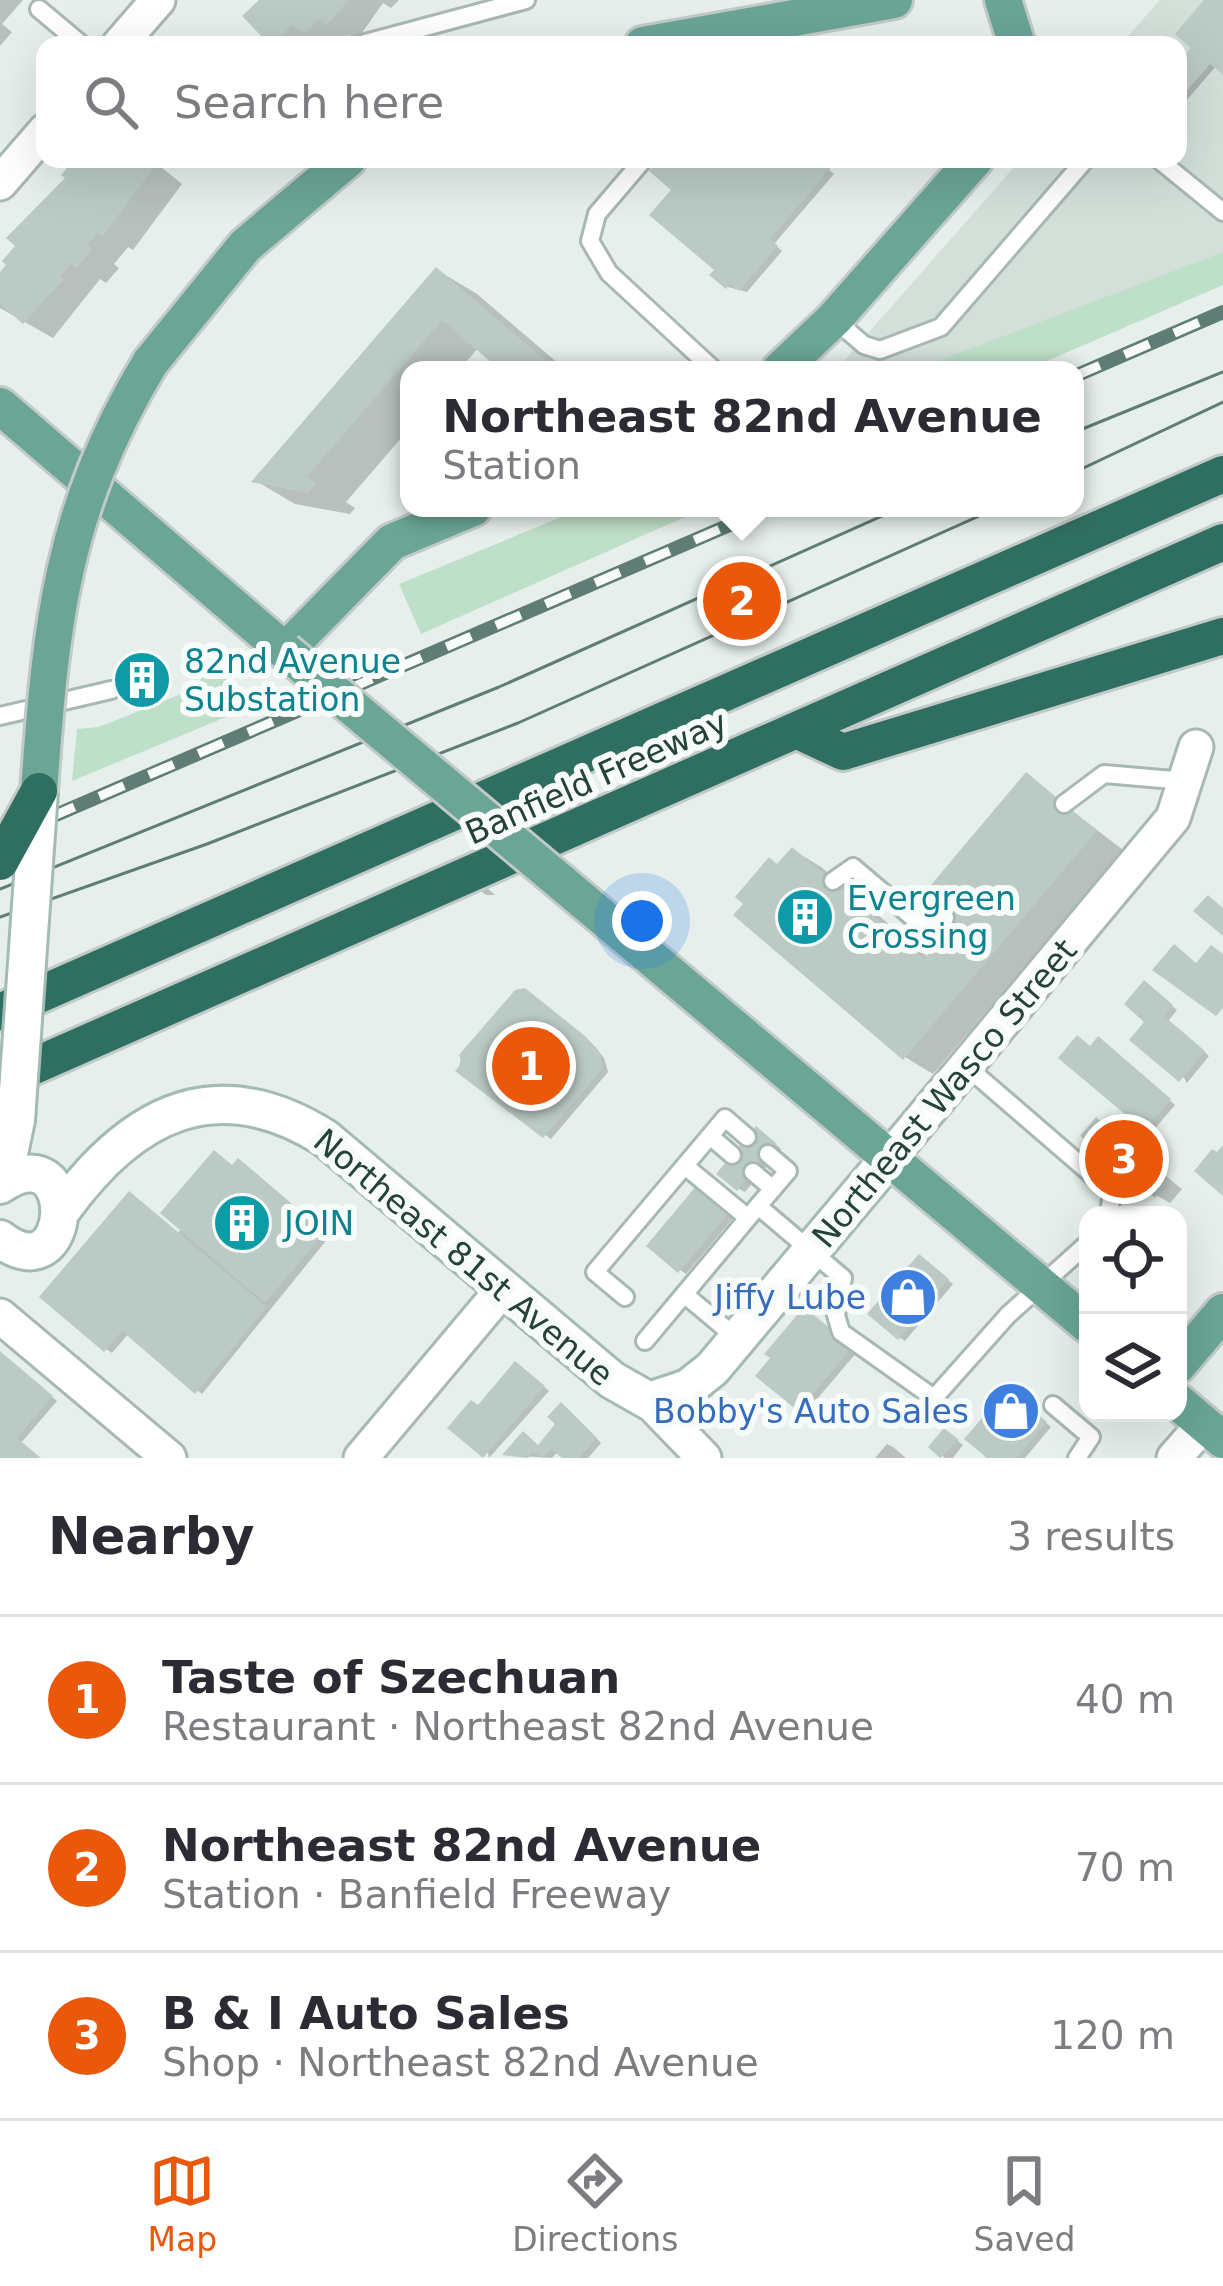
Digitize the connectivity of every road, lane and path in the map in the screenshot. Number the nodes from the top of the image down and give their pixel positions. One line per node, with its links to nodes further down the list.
1 (158, 0): 7 (street)
2 (526, 0): 8 (lane)
3 (894, 0): 9 (main road)
4 (1003, 0): 10 (main road)
5 (39, 9): 6 (lane)
6 (71, 36)
7 (126, 36)
8 (392, 36)
9 (694, 36)
10 (1014, 36)
11 (36, 139): 12 (street)
12 (10, 164)
13 (337, 168): 33 (main road, bridge)
14 (636, 168): 20 (lane)
15 (967, 168): 19 (main road)
16 (1079, 168): 19 (lane)
17 (1169, 168): 18 (lane)
18 (1223, 212)
19 (835, 319): 21 (main road)
20 (705, 361)
21 (790, 361)
22 (0, 406): 27 (main road)
23 (1223, 474): 38 (highway, Banfield Freeway)
24 (452, 517): 27 (main road)
25 (1223, 542): 30 (highway, Banfield Freeway)
26 (1223, 636): 30 (highway)
27 (274, 642): 45 (main road, bridge)
28 (111, 690): 29 (lane)
29 (0, 716)
30 (798, 731): 40 (highway, Banfield Freeway)
31 (1196, 748): 32 (street, Northeast Wasco Street)
32 (1185, 781): 34 (lane); 39 (street, Northeast Wasco Street)
33 (39, 791): 35 (highway, bridge); 48 (main road, bridge)
34 (1064, 804)
35 (0, 862)
36 (833, 881): 37 (lane)
37 (944, 918)
38 (0, 1012)
39 (965, 1066): 45 (street, Northeast Wasco Street); 50 (lane)
40 (0, 1081)
41 (710, 1136): 42 (lane); 44 (lane); 46 (lane)
42 (747, 1137)
43 (768, 1154): 49 (lane)
44 (732, 1155)
45 (890, 1157): 52 (main road, Northeast Wasco Street); 55 (main road)
46 (685, 1166): 51 (lane); 58 (lane)
47 (753, 1172): 49 (lane)
48 (33, 1174): 54 (main road, Northeast 81st Avenue); 56 (main road, Northeast 81st Avenue)
49 (773, 1189): 51 (lane)
50 (1110, 1206)
51 (753, 1212): 52 (lane); 57 (lane)
52 (812, 1251): 55 (lane); 62 (main road, Northeast Wasco Street)
53 (1079, 1251): 55 (lane)
54 (6, 1253)
55 (1042, 1286): 60 (main road)
56 (503, 1288): 65 (main road, Northeast 81st Avenue); 69 (street)
57 (684, 1294): 62 (lane); 63 (lane)
58 (625, 1297)
59 (0, 1316): 68 (street)
60 (1079, 1317)
61 (1218, 1330): 64 (main road)
62 (738, 1339): 65 (main road, Northeast Wasco Street)
63 (645, 1341)
64 (1187, 1357)
65 (649, 1401): 70 (street, Northeast 81st Avenue)
66 (1052, 1406): 71 (lane)
67 (1202, 1422): 72 (street)
68 (169, 1458)
69 (361, 1458)
70 (704, 1458)
71 (1076, 1458)
72 (1174, 1458)

